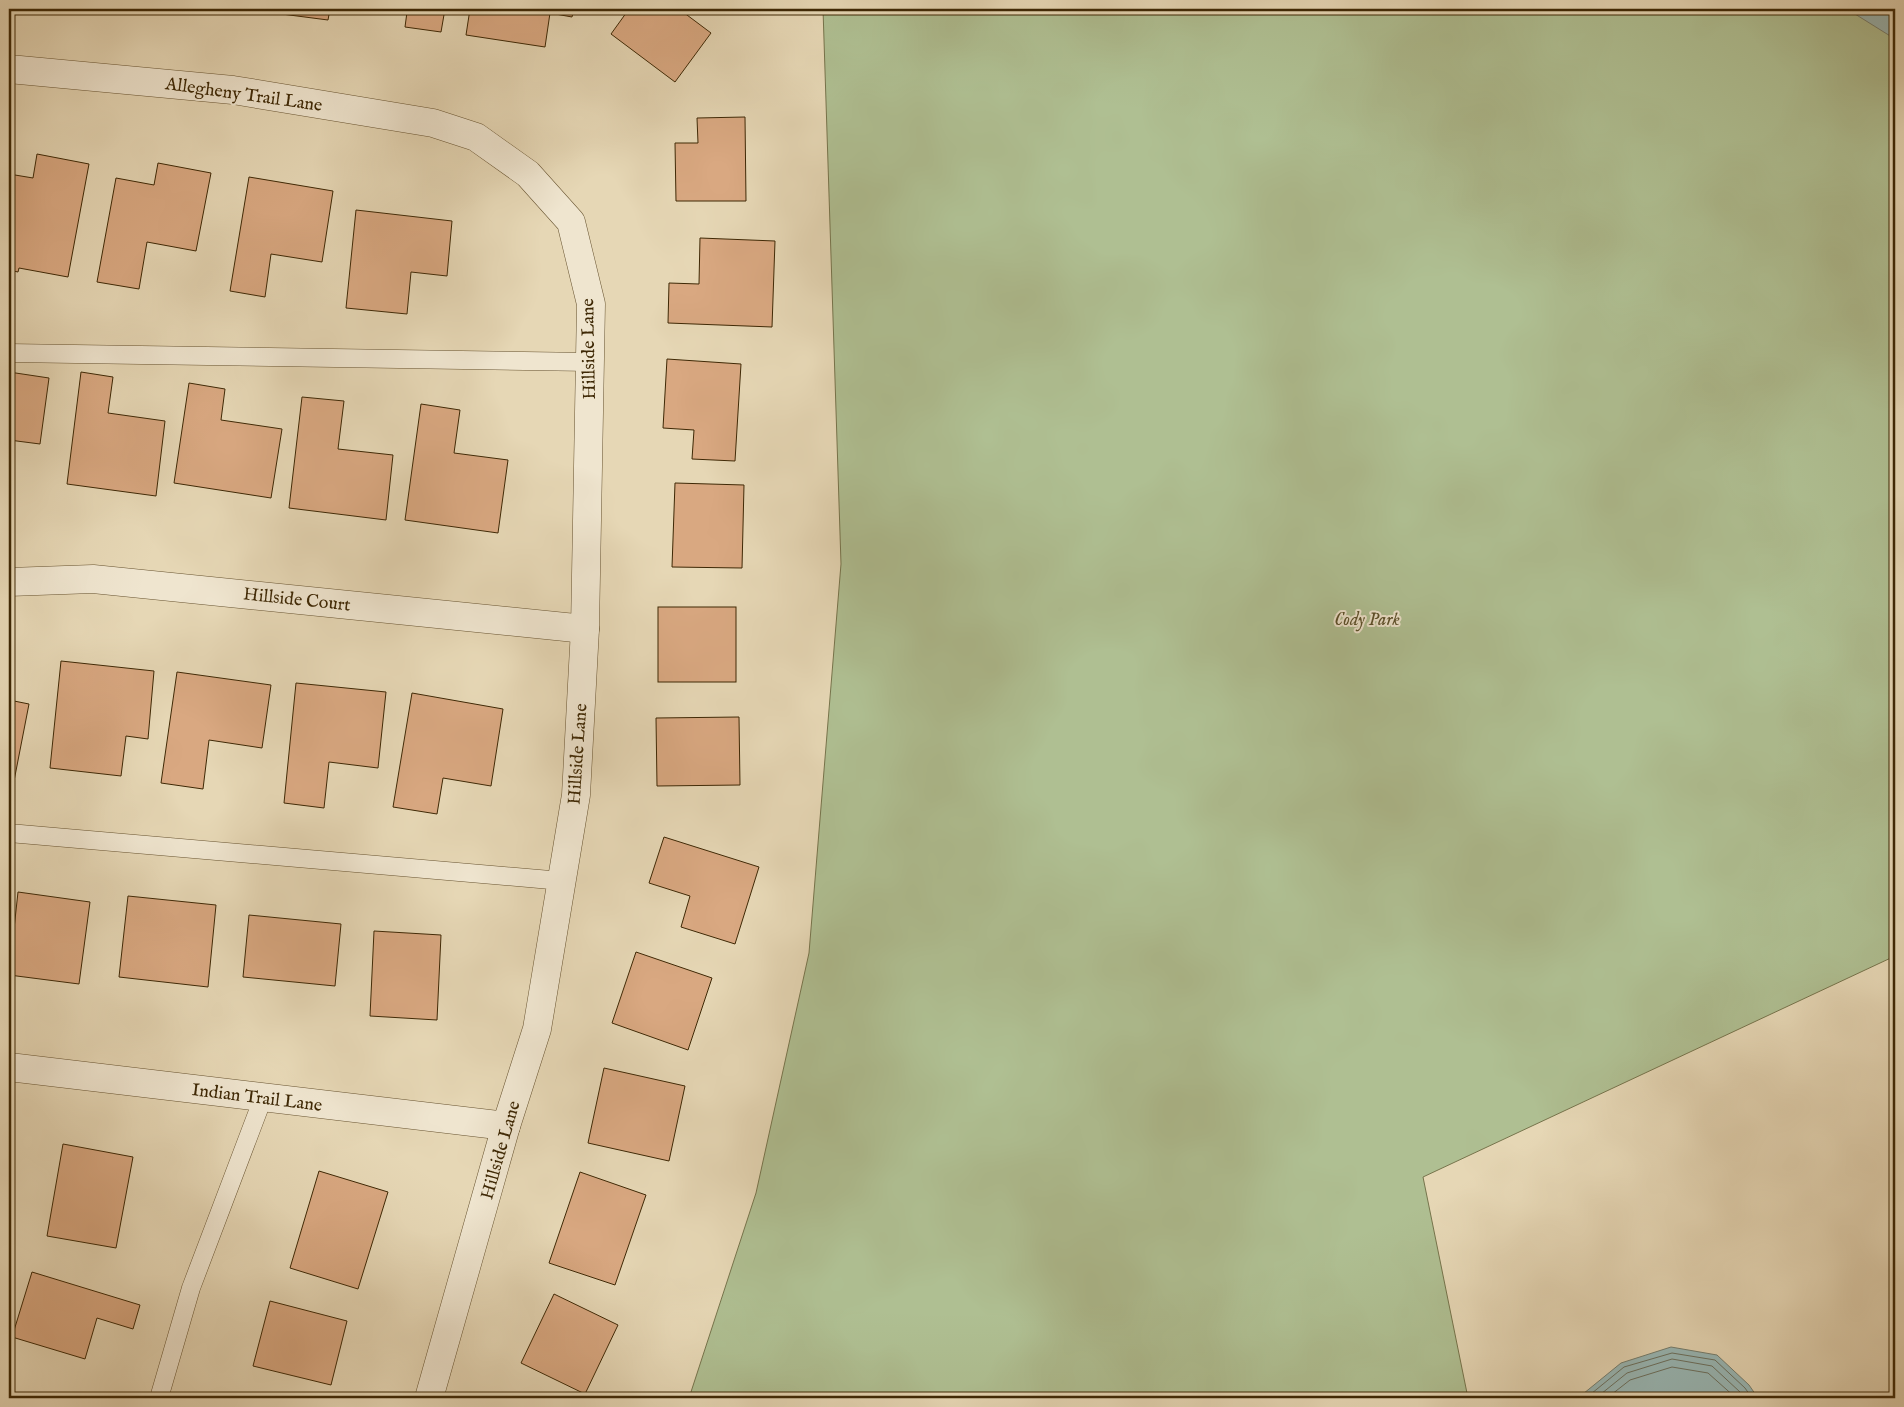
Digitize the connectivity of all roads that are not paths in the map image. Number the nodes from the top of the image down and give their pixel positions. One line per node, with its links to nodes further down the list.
1 (9, 69): 2 (street, Allegheny Trail Lane)
2 (476, 137): 4 (street, Hillside Lane)
3 (9, 353): 4 (lane)
4 (590, 362): 6 (street, Hillside Lane)
5 (9, 582): 6 (street, Hillside Court)
6 (585, 629): 8 (street, Hillside Lane)
7 (9, 833): 8 (lane)
8 (562, 881): 11 (street, Hillside Lane)
9 (9, 1068): 10 (street, Indian Trail Lane)
10 (262, 1098): 11 (street, Indian Trail Lane); 12 (lane)
11 (506, 1126): 13 (street, Hillside Lane)
12 (159, 1398)
13 (429, 1398)

